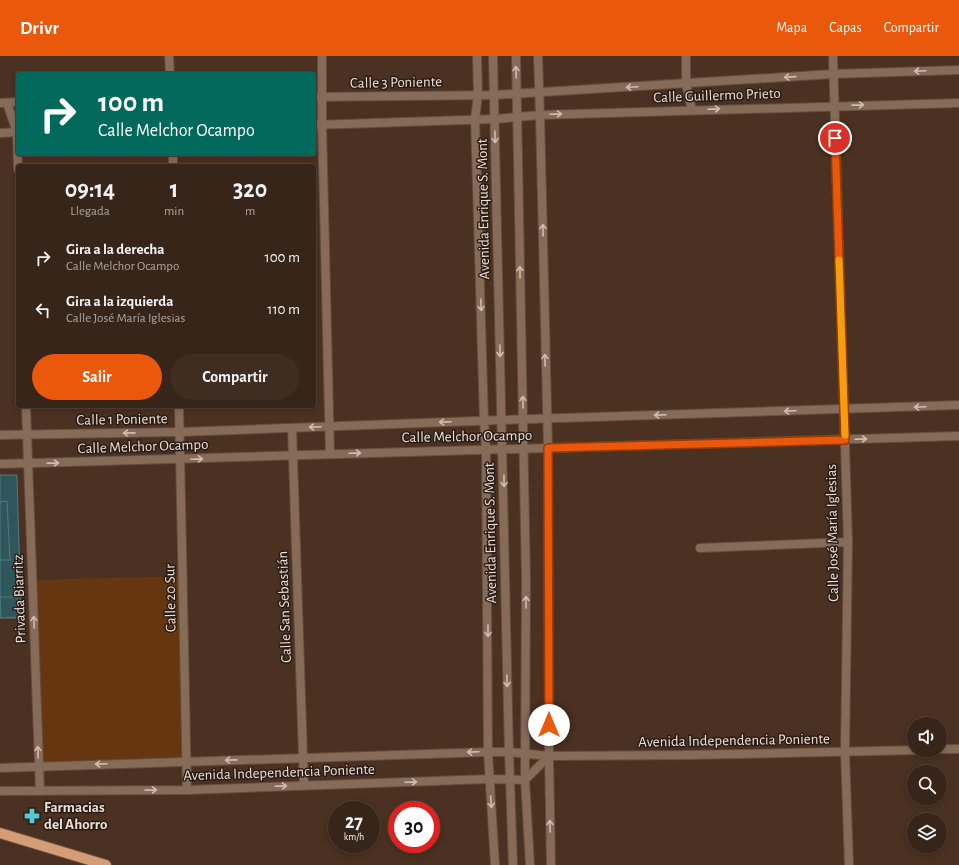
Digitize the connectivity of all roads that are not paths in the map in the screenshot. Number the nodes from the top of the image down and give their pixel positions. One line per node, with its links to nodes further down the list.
1 (169, 56): 10 (street)
2 (322, 56): 17 (street)
3 (476, 56): 15 (street)
4 (493, 56): 16 (street, Avenida Enrique S. Mont)
5 (516, 56): 14 (street, one-way to 5)
6 (538, 56): 13 (street)
7 (686, 56): 12 (street)
8 (833, 56): 11 (street, Calle José María Iglesias)
9 (959, 70): 11 (street, Calle Guillermo Prieto, one-way to 11)
10 (170, 72)
11 (833, 74): 12 (street, Calle Guillermo Prieto, one-way to 12); 21 (street, Calle José María Iglesias)
12 (686, 84): 13 (street, Calle Guillermo Prieto, one-way to 13); 22 (street)
13 (538, 92): 14 (street, Calle Guillermo Prieto); 23 (street)
14 (517, 94): 16 (street, Calle Guillermo Prieto); 24 (street)
15 (478, 95): 16 (street, Calle Guillermo Prieto); 17 (street, Calle 3 Poniente); 25 (street)
16 (494, 95): 26 (street, Avenida Enrique S. Mont)
17 (318, 97): 27 (street)
18 (16, 102): 20 (street)
19 (959, 102): 21 (street, Calle Guillermo Prieto, one-way to 19)
20 (4, 103): 28 (street)
21 (834, 106): 22 (street, Calle Guillermo Prieto, one-way to 21); 34 (street, Calle José María Iglesias)
22 (692, 110): 23 (street, Calle Guillermo Prieto, one-way to 22)
23 (540, 115): 24 (street, Calle Guillermo Prieto); 35 (street, one-way to 23)
24 (517, 116): 26 (street, Calle Guillermo Prieto); 36 (street, one-way to 24)
25 (475, 119): 26 (street, Calle Guillermo Prieto); 27 (street, Calle Guillermo Prieto); 37 (street, one-way to 37)
26 (494, 119): 38 (street, Avenida Enrique S. Mont, one-way to 38)
27 (318, 125): 39 (street)
28 (16, 130)
29 (16, 132): 30 (street)
30 (0, 133)
31 (959, 405): 34 (street, Calle Melchor Ocampo, one-way to 34)
32 (26, 408): 42 (street, Privada Biarritz)
33 (179, 408): 41 (street, Calle 20 Sur)
34 (844, 410): 35 (street, Calle Melchor Ocampo, one-way to 35); 45 (street, Calle José María Iglesias)
35 (547, 418): 36 (street, Calle Melchor Ocampo); 48 (street)
36 (523, 419): 38 (street, Calle Melchor Ocampo); 47 (street)
37 (484, 420): 38 (street, Calle Melchor Ocampo); 39 (street, Calle 1 Poniente, one-way to 39); 49 (street)
38 (502, 420): 46 (street, Avenida Enrique S. Mont)
39 (329, 427): 40 (street, Calle 1 Poniente, one-way to 40); 50 (street)
40 (292, 428): 41 (street, Calle 1 Poniente); 51 (street, Calle San Sebastián)
41 (180, 432): 42 (street, Calle 1 Poniente, one-way to 42); 52 (street, Calle 20 Sur)
42 (27, 434): 43 (street, Calle 1 Poniente); 53 (street, Privada Biarritz)
43 (0, 435)
44 (959, 436): 45 (street, Calle Melchor Ocampo, one-way to 44)
45 (845, 440): 48 (street, Calle Melchor Ocampo); 55 (street, Calle José María Iglesias)
46 (503, 448): 47 (street, Calle Melchor Ocampo); 49 (street, Calle Melchor Ocampo); 61 (street, Avenida Enrique S. Mont, one-way to 61)
47 (524, 448): 48 (street, Calle Melchor Ocampo); 63 (street, one-way to 47)
48 (548, 448): 64 (street)
49 (486, 449): 50 (street, Calle Melchor Ocampo, one-way to 49); 60 (street, one-way to 60)
50 (330, 454): 51 (street, Calle Melchor Ocampo)
51 (293, 455): 52 (street, Calle Melchor Ocampo, one-way to 51); 65 (street, Calle San Sebastián)
52 (181, 459): 53 (street, Calle Melchor Ocampo, one-way to 52); 66 (street, Calle 20 Sur)
53 (28, 463): 54 (street, Calle Melchor Ocampo); 67 (street, Privada Biarritz, one-way to 53)
54 (0, 464)
55 (848, 542): 56 (street); 62 (street, Calle José María Iglesias)
56 (700, 548)
57 (947, 749): 58 (street)
58 (959, 749)
59 (907, 750): 62 (street, Avenida Independencia Poniente)
60 (488, 752): 61 (street, Avenida Independencia Poniente); 65 (street, Avenida Independencia Poniente, one-way to 65); 69 (street)
61 (509, 752): 63 (street, Avenida Independencia Poniente); 70 (street, Avenida Enrique S. Mont)
62 (845, 752): 64 (street, Avenida Independencia Poniente); 82 (street, Calle José María Iglesias)
63 (526, 753): 64 (street, Avenida Independencia Poniente); 71 (street)
64 (549, 756): 71 (street); 81 (street, one-way to 64)
65 (303, 759): 66 (street, Avenida Independencia Poniente, one-way to 66); 72 (street, Calle San Sebastián)
66 (187, 761): 67 (street, Avenida Independencia Poniente, one-way to 67); 73 (street, Calle 20 Sur)
67 (39, 766): 68 (street, Avenida Independencia Poniente); 75 (street, Privada Biarritz)
68 (0, 768)
69 (489, 779): 70 (street, Avenida Independencia Poniente); 72 (street, Avenida Independencia Poniente, one-way to 69); 78 (street, one-way to 78)
70 (510, 780): 71 (street, Avenida Independencia Poniente); 79 (street, Avenida Enrique S. Mont)
71 (526, 780): 80 (street)
72 (304, 785): 73 (street, Avenida Independencia Poniente, one-way to 72)
73 (187, 790): 75 (street, Avenida Independencia Poniente, one-way to 73)
74 (0, 791): 75 (street, Avenida Independencia Poniente)
75 (40, 791)
76 (0, 833): 77 (main road)
77 (106, 865)
78 (495, 865)
79 (514, 865)
80 (530, 865)
81 (551, 865)
82 (850, 865)

